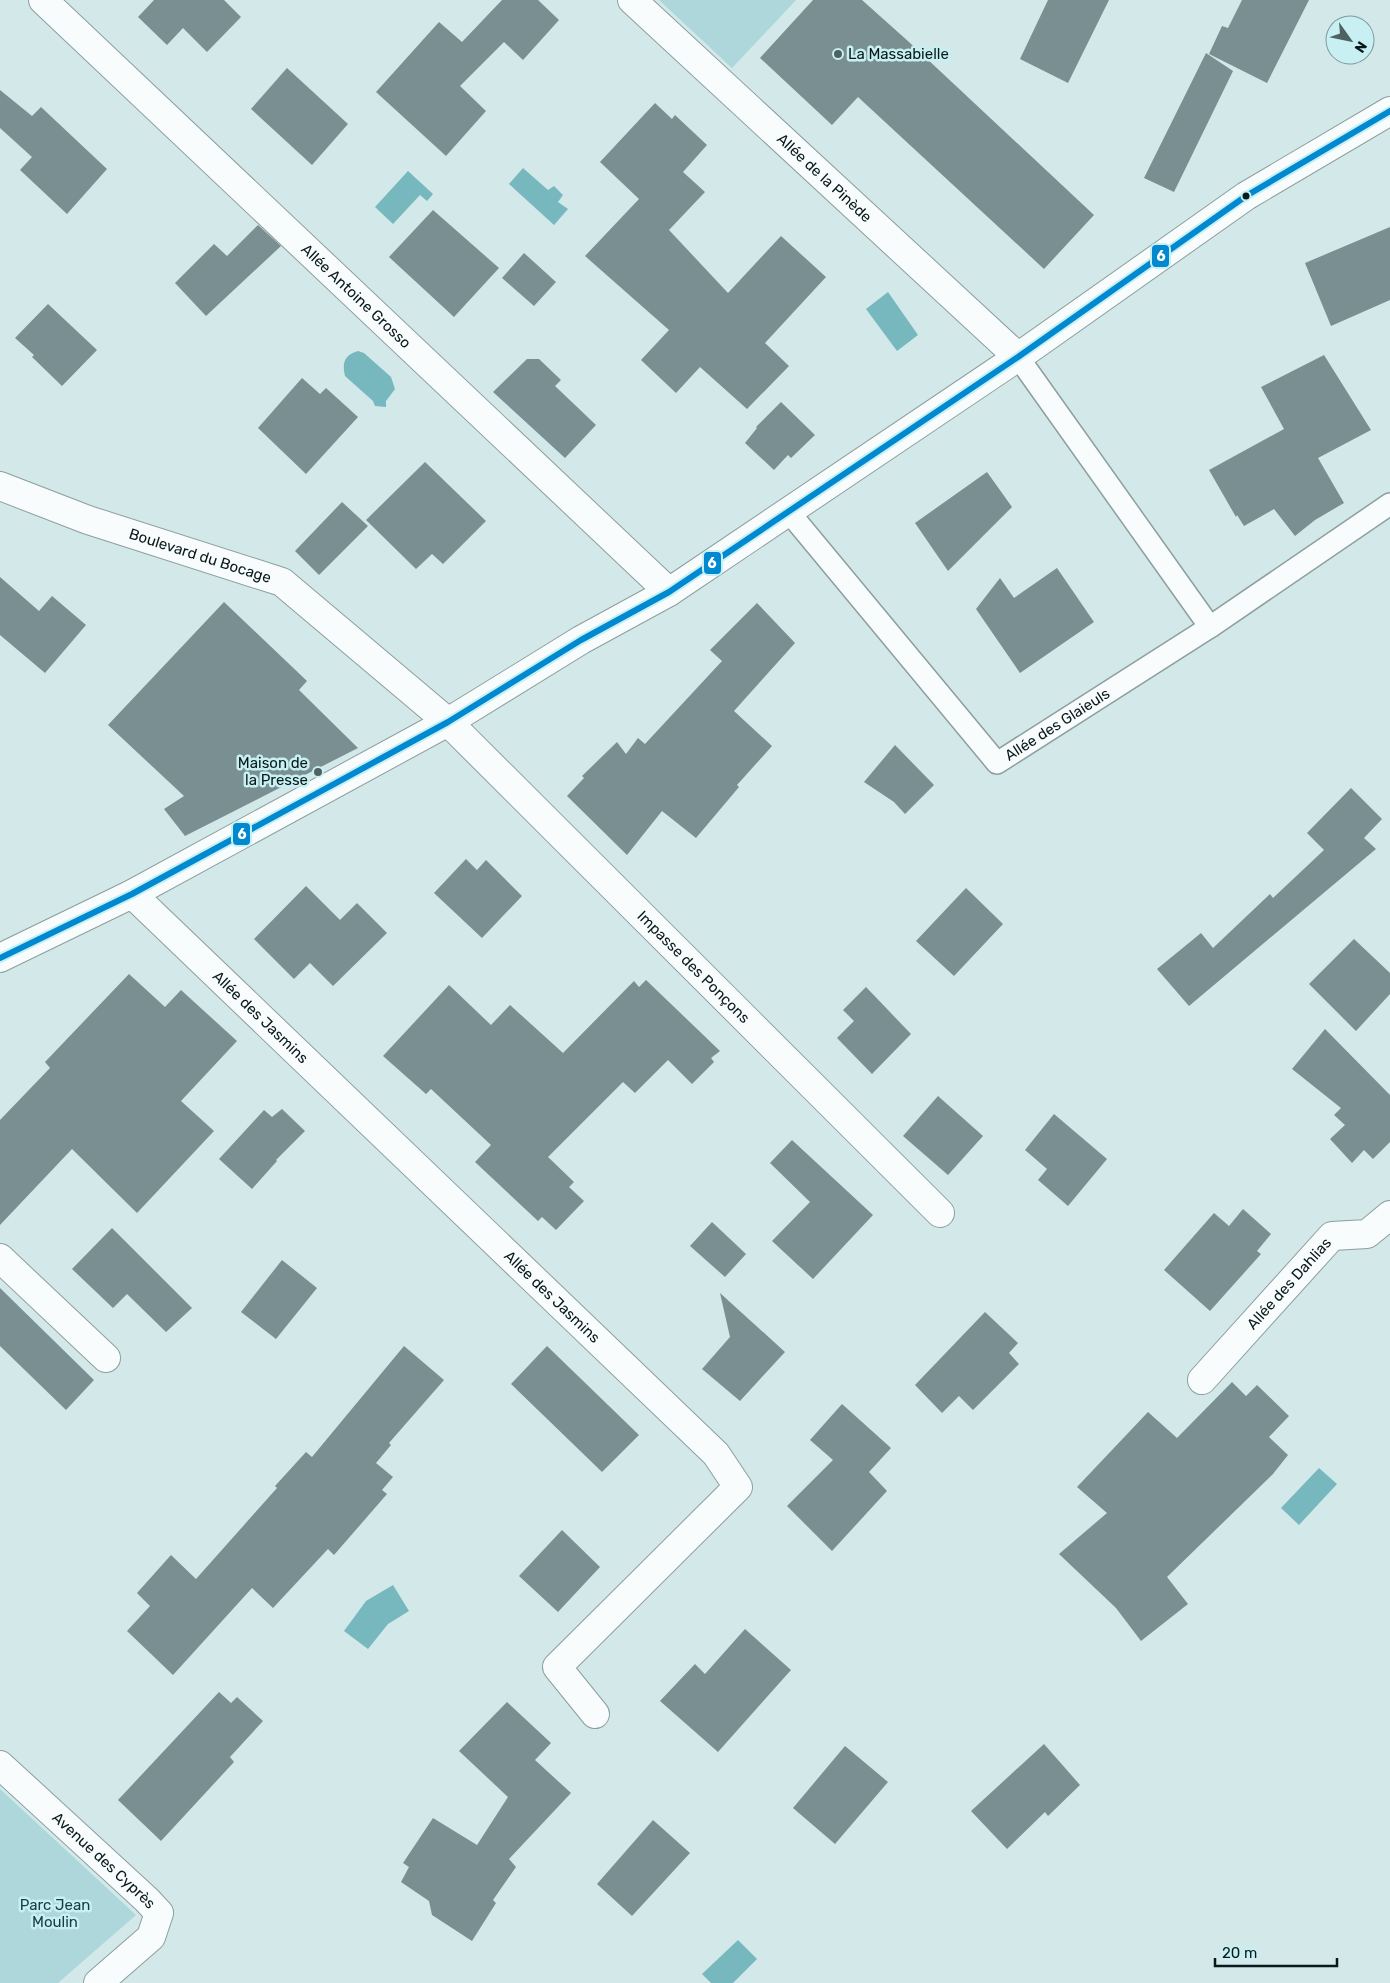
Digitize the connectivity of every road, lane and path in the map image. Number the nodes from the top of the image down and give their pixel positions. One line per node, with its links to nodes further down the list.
1 (43, 0): 8 (street, Allée Antoine Grosso)
2 (632, 0): 4 (street, Allée de la Pinède)
3 (1390, 111): 4 (street)
4 (1018, 356): 7 (street); 9 (lane)
5 (0, 486): 10 (street, Boulevard du Bocage)
6 (1390, 504): 9 (lane, Allée des Glaieuls)
7 (788, 511): 8 (street); 9 (lane, Allée des Glaieuls)
8 (669, 592): 10 (street)
9 (1210, 627)
10 (448, 722): 11 (street); 13 (street, Impasse des Ponçons)
11 (132, 894): 12 (street); 18 (street, Allée des Jasmins)
12 (0, 958)
13 (940, 1213)
14 (1390, 1215): 17 (street, Allée des Dahlias)
15 (0, 1258): 16 (street)
16 (106, 1358)
17 (1202, 1380)
18 (596, 1714)
19 (0, 1764): 20 (street, Avenue des Cyprès)
20 (98, 1983)

